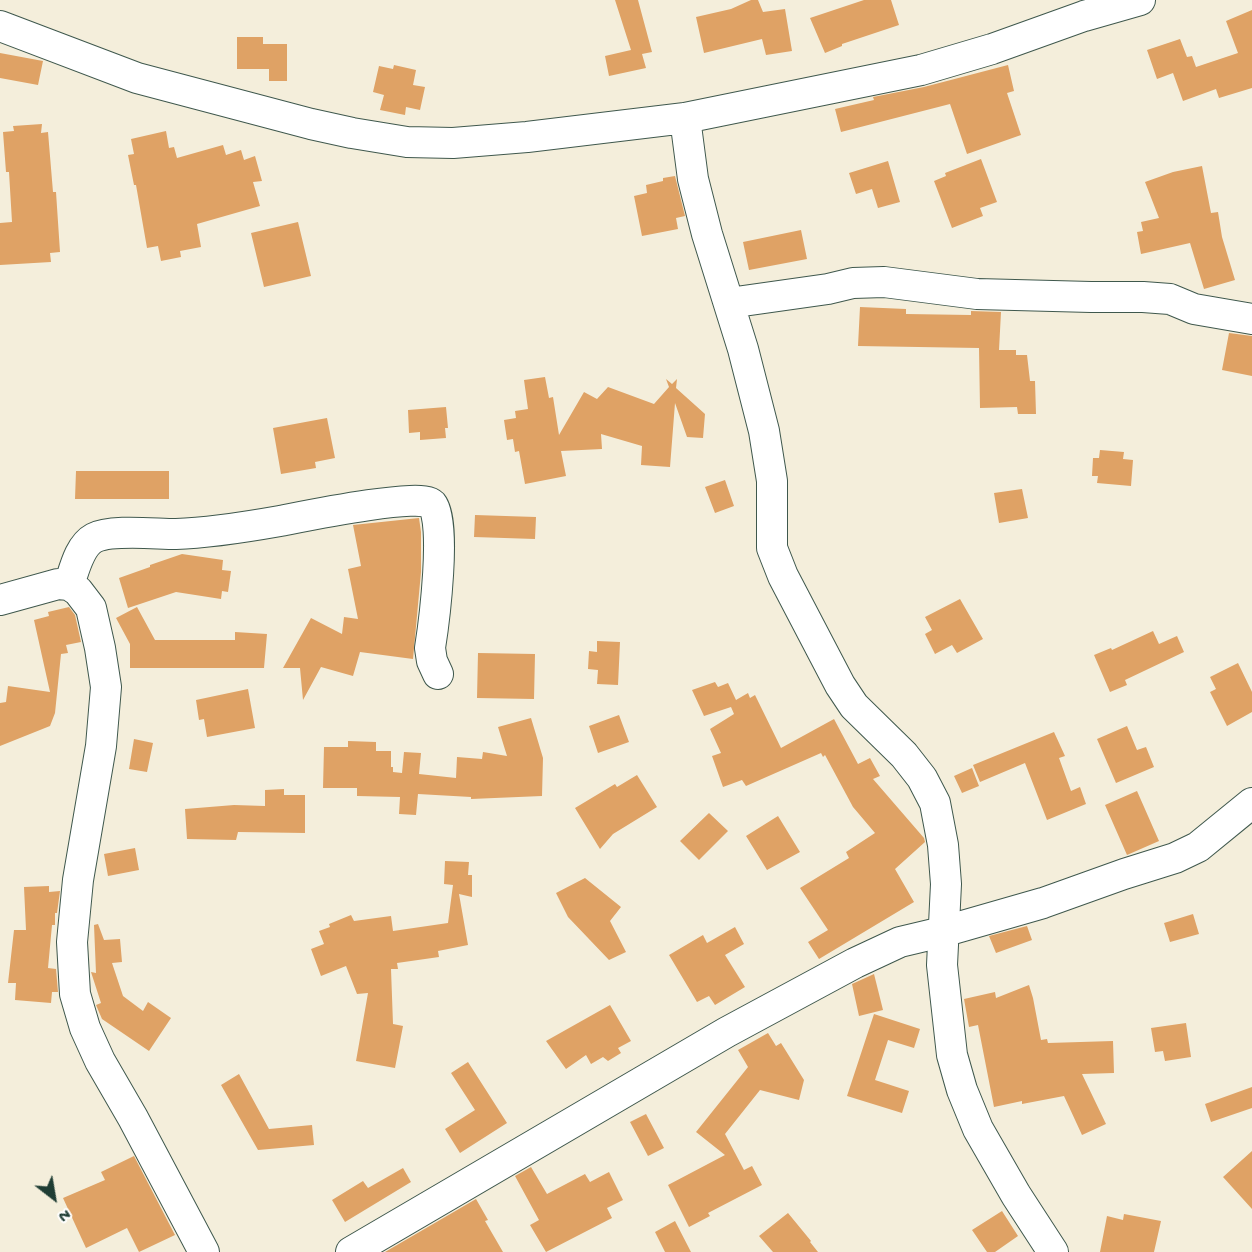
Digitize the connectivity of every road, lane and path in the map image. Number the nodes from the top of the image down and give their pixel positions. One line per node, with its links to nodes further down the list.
1 (1140, 0): 3 (street)
2 (0, 26): 3 (street)
3 (685, 118): 4 (street)
4 (729, 303): 5 (street); 10 (street)
5 (1252, 319)
6 (69, 585): 7 (street); 8 (street); 11 (street)
7 (0, 600)
8 (438, 674)
9 (1252, 803): 10 (street)
10 (942, 932): 12 (street); 13 (street)
11 (204, 1252)
12 (351, 1252)
13 (1053, 1252)

